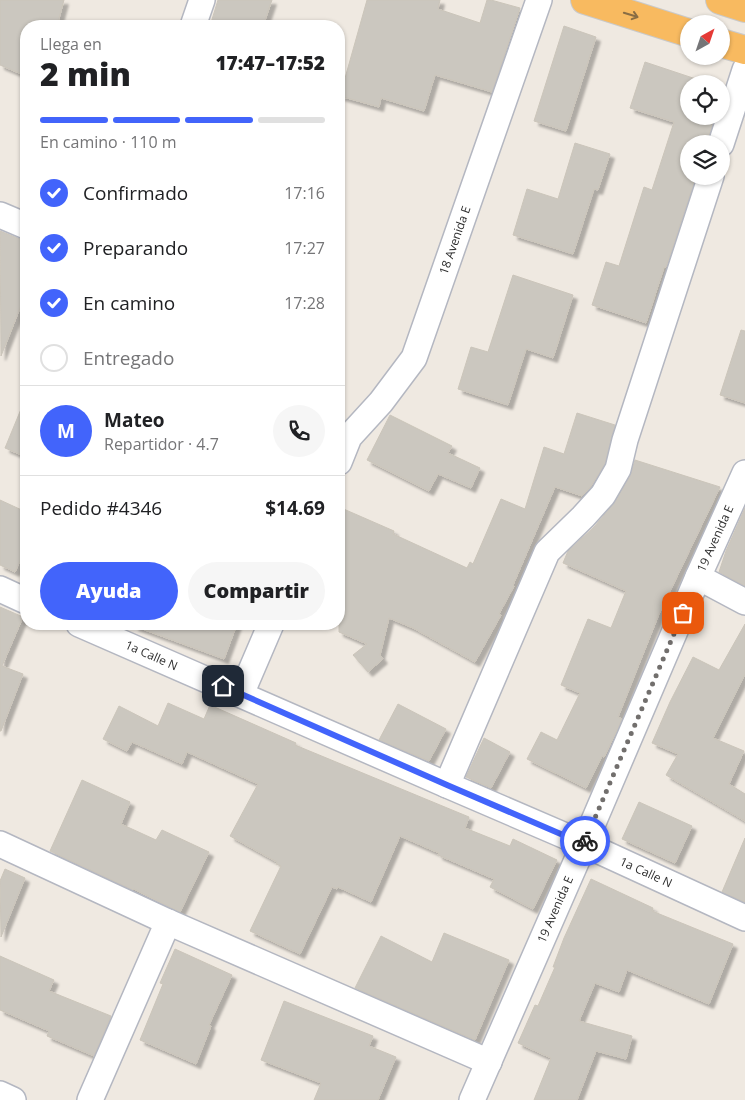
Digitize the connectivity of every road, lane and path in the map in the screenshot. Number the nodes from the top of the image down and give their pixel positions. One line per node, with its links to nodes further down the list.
1 (202, 0): 6 (street)
2 (539, 0): 15 (street, 18 Avenida E)
3 (585, 0): 7 (highway, one-way to 7)
4 (720, 0): 5 (highway)
5 (745, 8)
6 (195, 20)
7 (680, 30)
8 (730, 46): 9 (highway)
9 (745, 50)
10 (745, 70): 11 (street)
11 (724, 135)
12 (708, 185): 24 (street)
13 (0, 215): 14 (street)
14 (20, 223)
15 (345, 448)
16 (745, 473): 17 (street, 19 Avenida E)
17 (698, 577): 20 (street); 26 (street, 19 Avenida E)
18 (0, 589): 19 (street)
19 (20, 597)
20 (745, 602)
21 (93, 630): 23 (street, 1a Calle N)
22 (268, 630): 23 (street)
23 (241, 694): 24 (street, 1a Calle N)
24 (447, 785): 26 (street, 1a Calle N)
25 (0, 844): 28 (street)
26 (584, 844): 27 (street, 1a Calle N); 29 (street, 19 Avenida E)
27 (745, 918)
28 (168, 922): 29 (street); 32 (street)
29 (489, 1062): 33 (street, 19 Avenida E)
30 (0, 1094): 31 (street)
31 (13, 1100)
32 (90, 1100)
33 (472, 1100)

